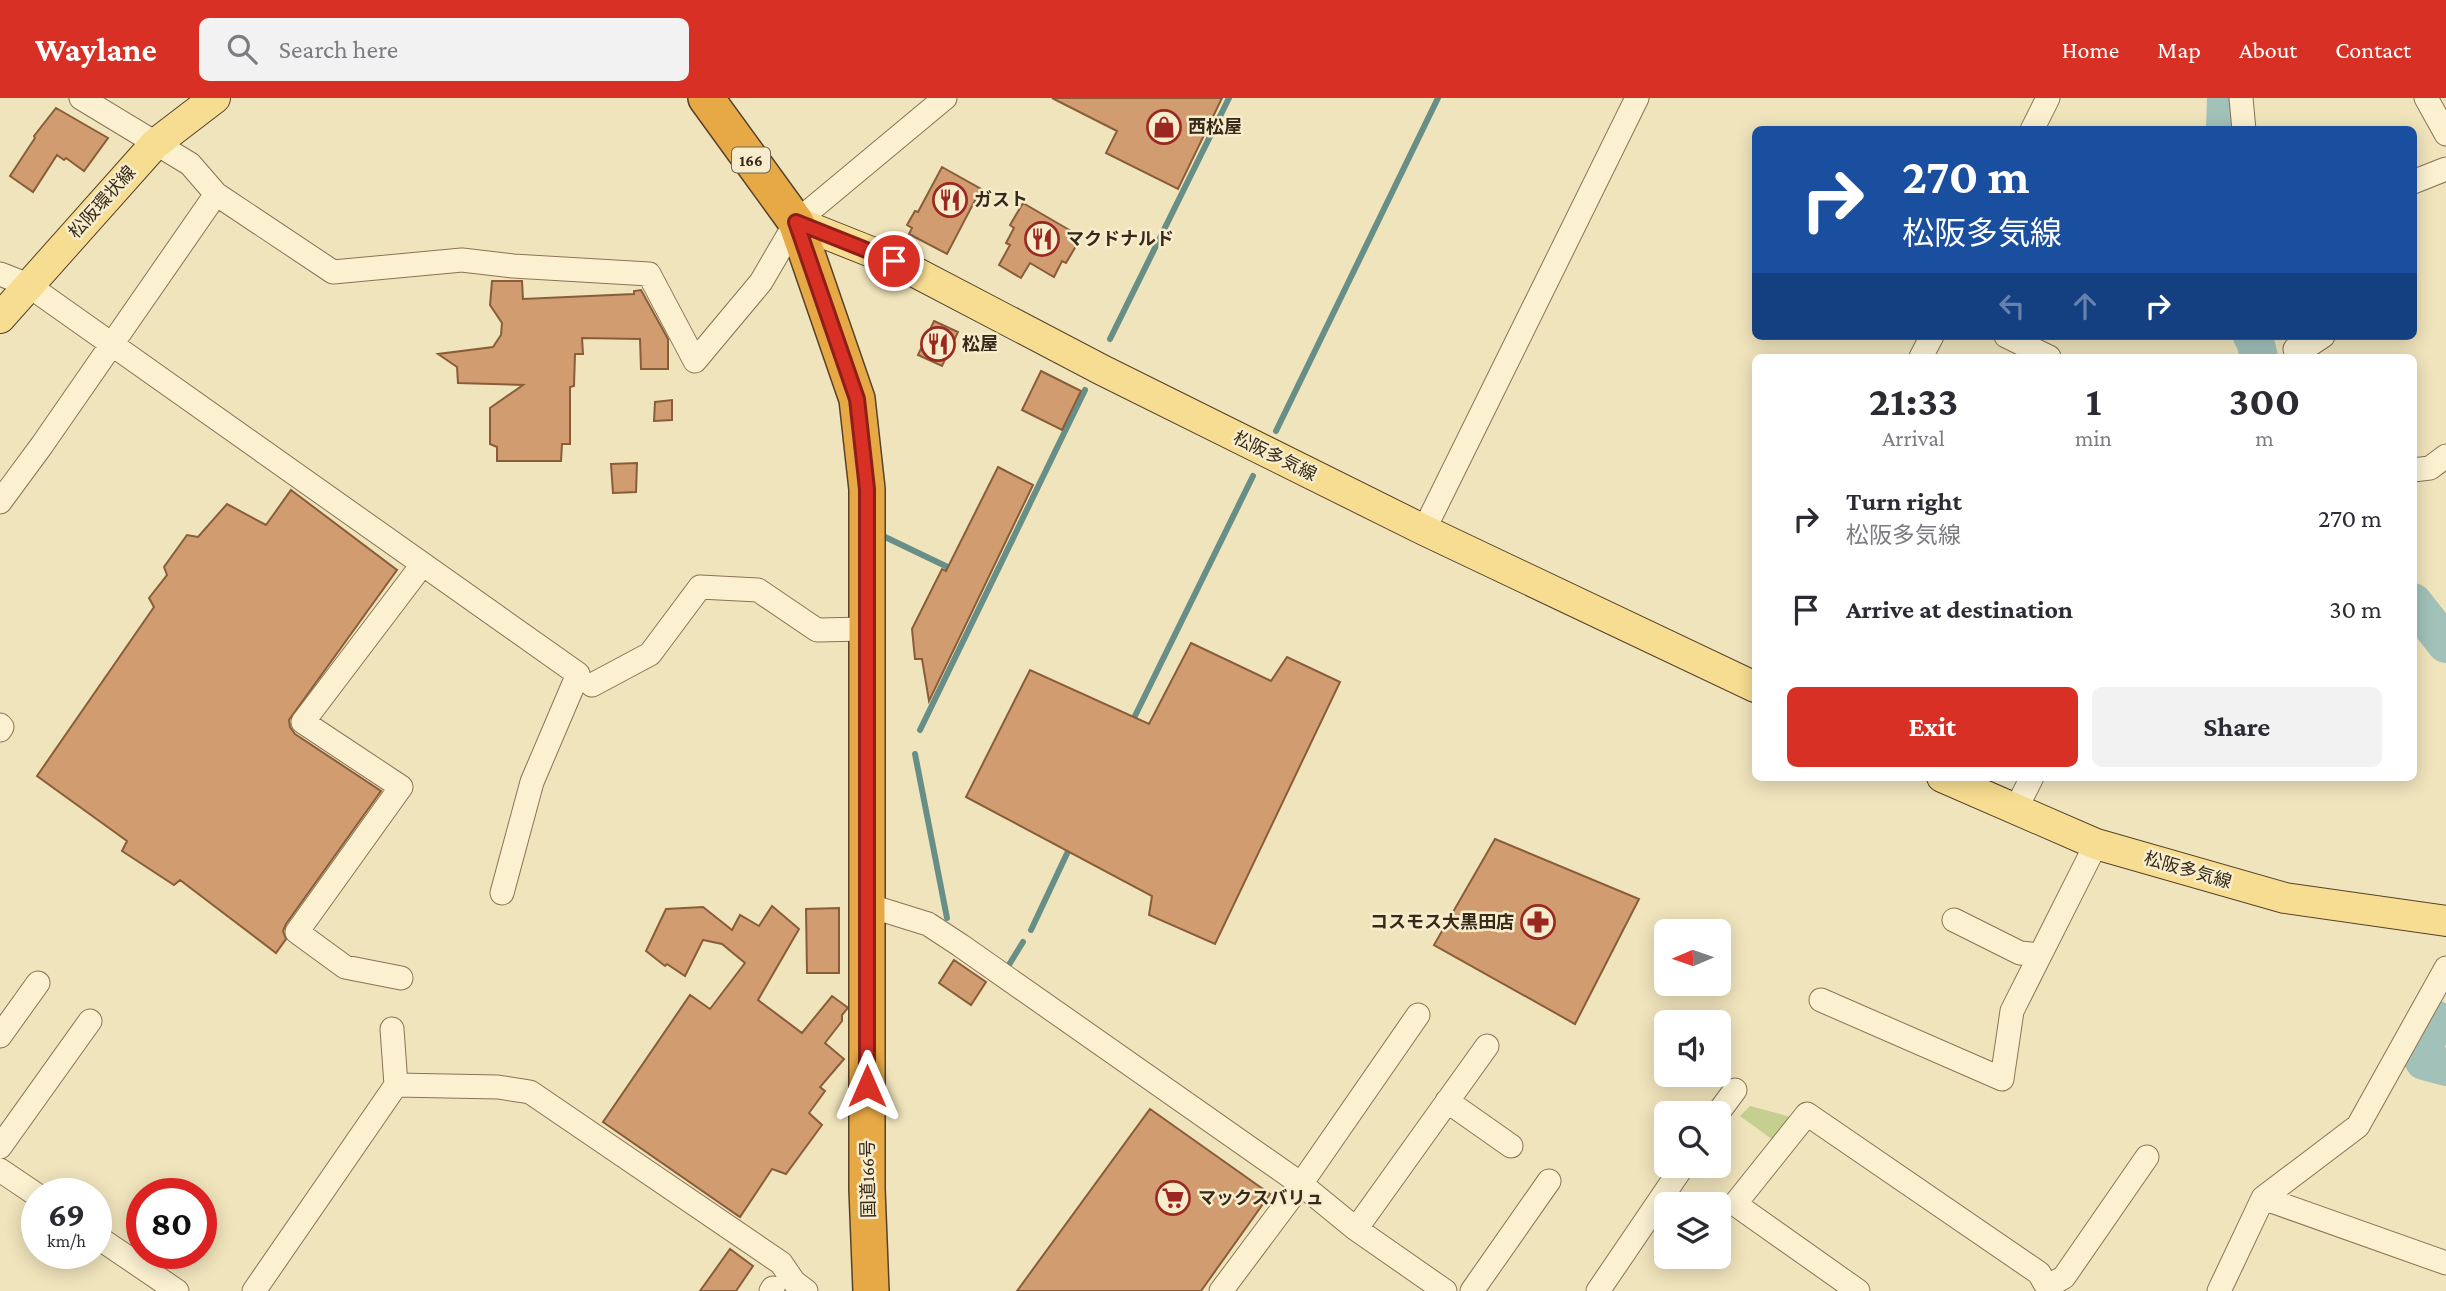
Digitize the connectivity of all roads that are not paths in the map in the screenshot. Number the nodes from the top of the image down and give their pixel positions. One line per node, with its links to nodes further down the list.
1 (81, 98): 12 (street)
2 (215, 98): 12 (main road, 松阪環状線)
3 (706, 98): 16 (highway, 国道166号 / 166)
4 (945, 98): 16 (street)
5 (1637, 98): 28 (street)
6 (2048, 98): 9 (street)
7 (2241, 98): 10 (street)
8 (2426, 98): 11 (street)
9 (2034, 126)
10 (2244, 126)
11 (2446, 134)
12 (155, 144): 15 (street); 18 (main road, 松阪環状線)
13 (2446, 169): 14 (street)
14 (2417, 180)
15 (216, 194): 16 (street); 22 (street)
16 (796, 222): 28 (main road, 松阪多気線); 30 (highway, 国道166号 / 166)
17 (0, 274): 18 (street)
18 (28, 285): 19 (main road, 松阪環状線); 22 (street)
19 (0, 318)
20 (2014, 340): 24 (street)
21 (2317, 340): 23 (street)
22 (110, 344): 27 (street); 29 (street)
23 (2295, 347)
24 (2043, 354)
25 (2446, 456): 26 (street)
26 (2417, 470)
27 (0, 502)
28 (1424, 530): 32 (main road, 松阪多気線)
29 (422, 565): 37 (street); 43 (street)
30 (867, 629): 31 (street); 38 (highway, 国道166号 / 166)
31 (592, 685)
32 (1752, 686)
33 (1951, 781): 35 (main road, 松阪多気線)
34 (2030, 781): 35 (street)
35 (2016, 809): 36 (main road, 松阪多気線)
36 (2096, 845): 40 (main road, 松阪多気線); 41 (street)
37 (502, 893)
38 (867, 905): 62 (street); 71 (highway, 国道166号 / 166)
39 (1954, 920): 41 (street)
40 (2446, 921)
41 (2040, 955): 45 (street)
42 (2446, 968): 63 (street)
43 (401, 978)
44 (38, 983): 49 (street)
45 (1821, 1000)
46 (1418, 1015): 62 (street)
47 (90, 1021): 56 (street)
48 (392, 1029): 51 (street)
49 (0, 1036)
50 (1487, 1046): 53 (street)
51 (396, 1085): 69 (street); 70 (street)
52 (1735, 1090): 54 (street)
53 (1447, 1101): 55 (street); 64 (street)
54 (1727, 1101)
55 (1511, 1146)
56 (0, 1147)
57 (2147, 1157): 67 (street)
58 (0, 1170): 61 (street)
59 (1675, 1178): 75 (street)
60 (1549, 1181): 74 (street)
61 (21, 1184)
62 (1301, 1184): 64 (street); 72 (street)
63 (2263, 1198): 66 (street); 77 (street)
64 (1356, 1229): 73 (street)
65 (112, 1247): 68 (street)
66 (2446, 1263)
67 (2050, 1290): 76 (street)
68 (177, 1291)
69 (254, 1291)
70 (806, 1291)
71 (871, 1291)
72 (1221, 1291)
73 (1445, 1291)
74 (1472, 1291)
75 (1598, 1291)
76 (1858, 1291)
77 (2219, 1291)

